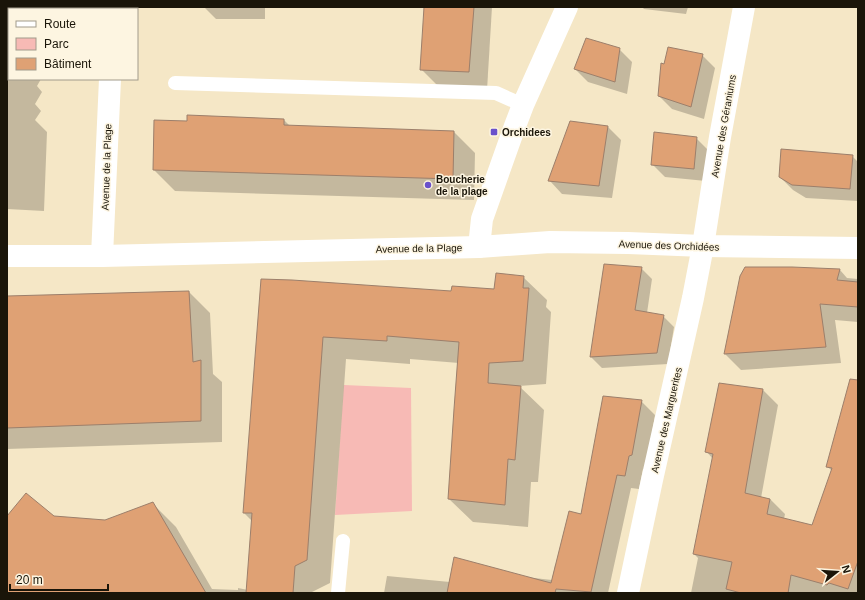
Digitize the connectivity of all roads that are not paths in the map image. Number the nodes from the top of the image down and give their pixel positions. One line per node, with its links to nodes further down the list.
1 (567, 7): 5 (street)
2 (744, 7): 6 (street, Avenue des Géraniums)
3 (110, 80): 10 (street, Avenue de la Plage)
4 (175, 83): 5 (lane)
5 (523, 105): 7 (street)
6 (703, 246): 7 (street, Avenue des Orchidées); 8 (street, Avenue des Orchidées); 13 (street, Avenue des Marguerites)
7 (479, 247): 10 (street, Avenue de la Plage)
8 (858, 248)
9 (7, 256): 10 (street, Avenue de la Plage)
10 (102, 256)
11 (343, 541): 12 (lane)
12 (338, 593)
13 (628, 593)

